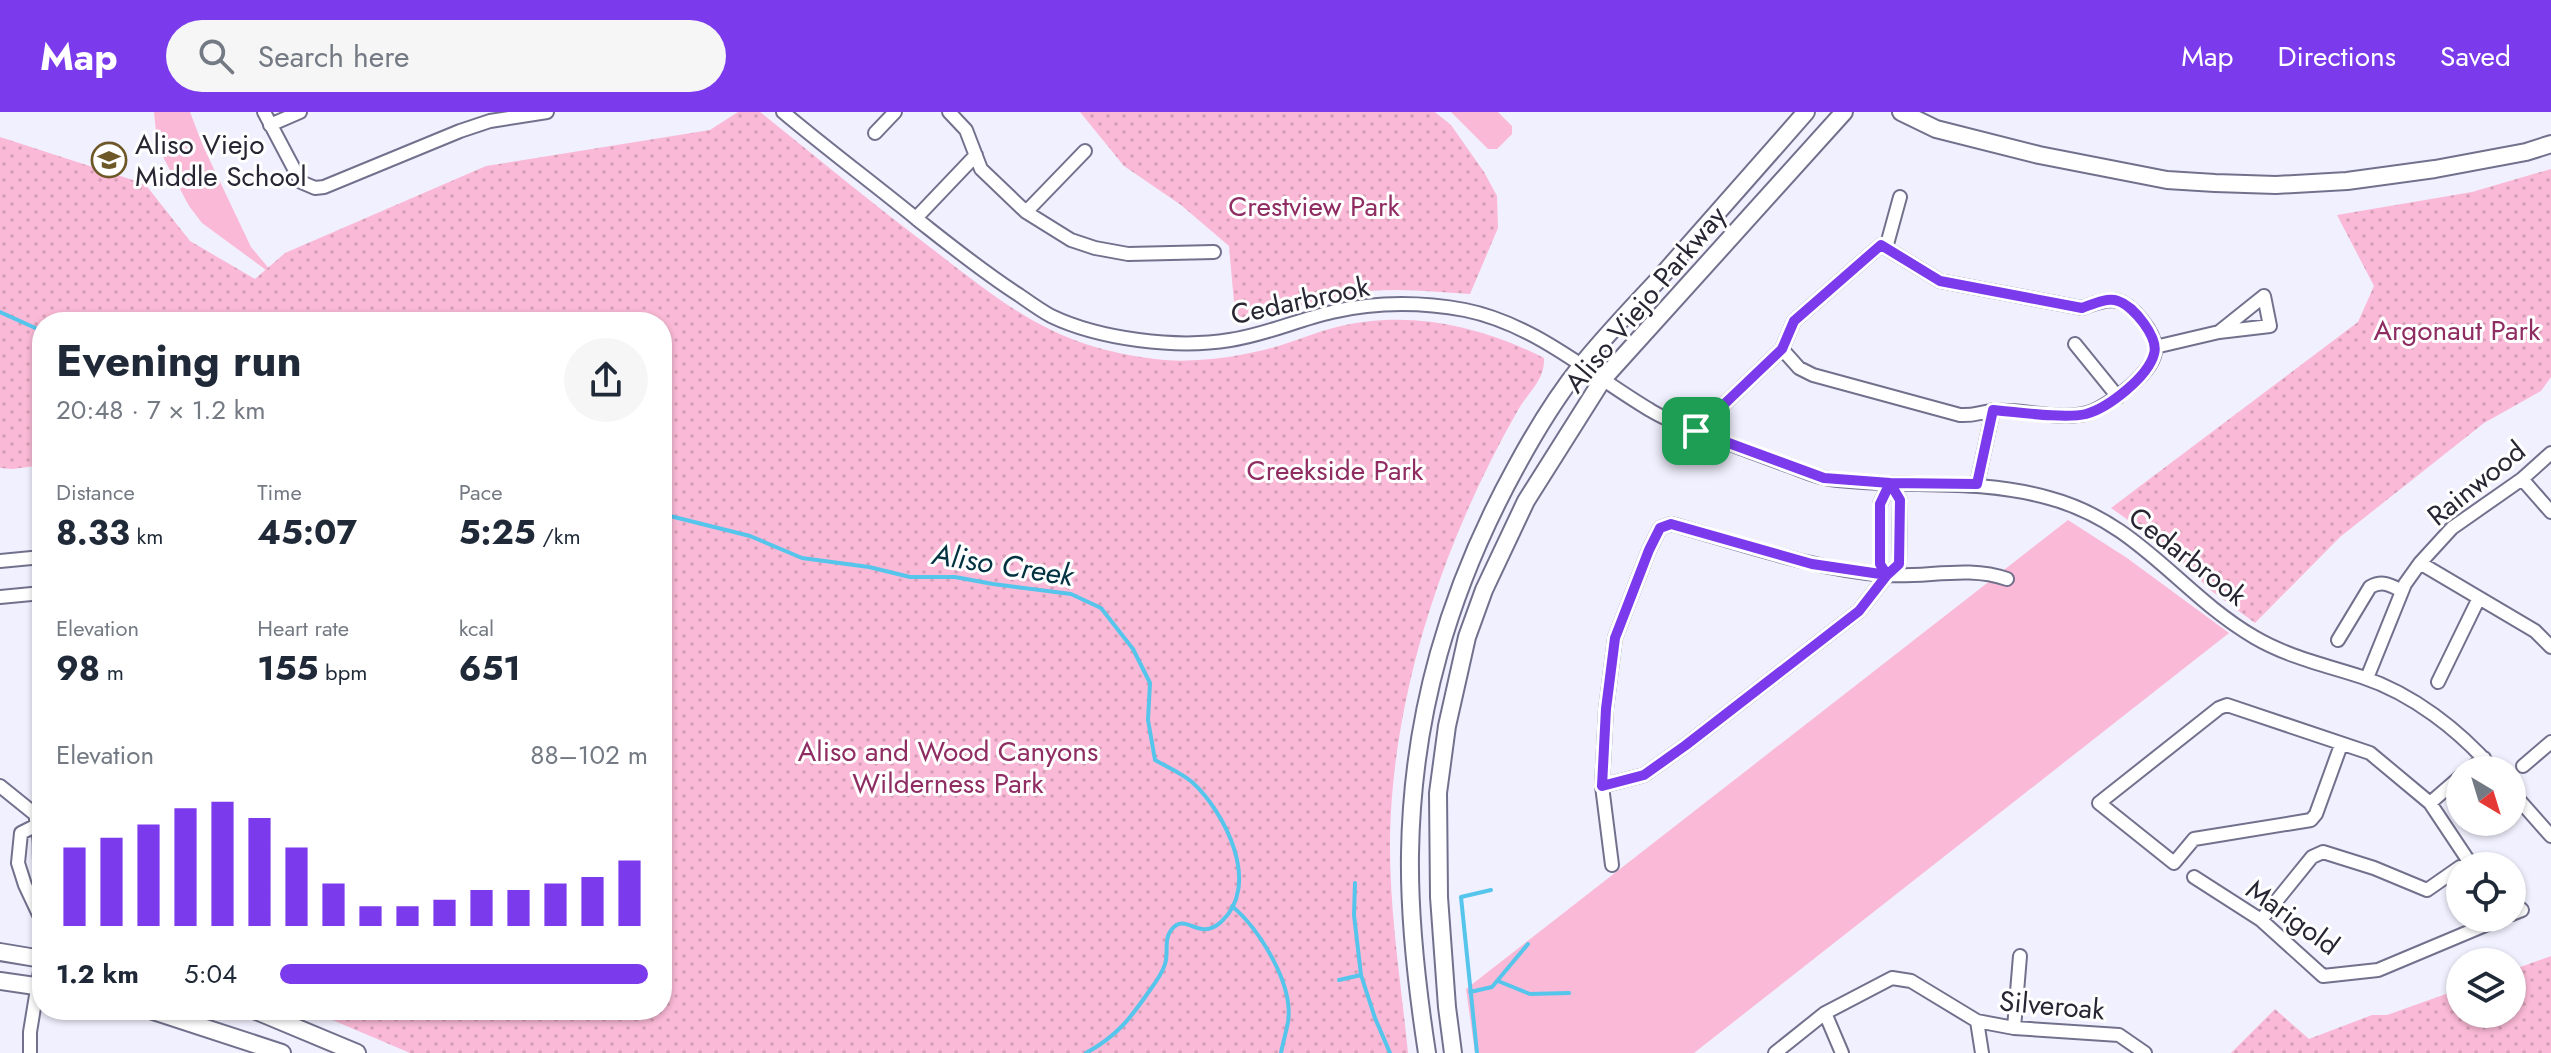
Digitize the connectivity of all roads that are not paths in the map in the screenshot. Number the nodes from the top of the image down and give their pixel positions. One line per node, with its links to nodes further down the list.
1 (300, 112): 9 (street)
2 (547, 112): 9 (street)
3 (783, 112): 16 (street, Cedarbrook)
4 (895, 112): 10 (street)
5 (949, 112): 13 (street)
6 (1806, 112): 23 (main road, Aliso Viejo Parkway)
7 (1844, 112): 24 (main road, Aliso Viejo Parkway)
8 (1901, 112): 11 (main road)
9 (267, 118)
10 (875, 133)
11 (2551, 144)
12 (1085, 151): 15 (street)
13 (976, 155): 15 (street); 16 (street)
14 (1900, 197): 17 (street)
15 (1026, 212): 18 (street)
16 (916, 218): 23 (street, Cedarbrook)
17 (1884, 247): 21 (street); 22 (street)
18 (1214, 252)
19 (2219, 332): 21 (street)
20 (2075, 344): 25 (street)
21 (2155, 347): 25 (street)
22 (1782, 349): 26 (street); 27 (street)
23 (1581, 366): 24 (street, Cedarbrook); 81 (main road, Aliso Viejo Parkway)
24 (1603, 379): 27 (street, Cedarbrook); 82 (main road, Aliso Viejo Parkway)
25 (2118, 397): 26 (street)
26 (1993, 410): 31 (street)
27 (1696, 431): 30 (street, Cedarbrook)
28 (2551, 453): 29 (street, Rainwood)
29 (2522, 479): 32 (street); 37 (street, Rainwood)
30 (1890, 483): 31 (street, Cedarbrook); 33 (street); 34 (street)
31 (1977, 484): 46 (street, Cedarbrook)
32 (2551, 512)
33 (1880, 547): 34 (street); 38 (street)
34 (1899, 547): 38 (street)
35 (32, 558): 36 (street)
36 (0, 561)
37 (2420, 563): 40 (street, Rainwood); 43 (street)
38 (1887, 575): 39 (street); 53 (street); 53 (street)
39 (2007, 579)
40 (2402, 591): 44 (street); 46 (street, Rainwood)
41 (32, 594): 42 (street)
42 (0, 597)
43 (2479, 598): 45 (street); 47 (street)
44 (2338, 640)
45 (2551, 647)
46 (2367, 678): 50 (street, Cedarbrook)
47 (2438, 682)
48 (2551, 742): 51 (street)
49 (2341, 745): 49 (street); 55 (street)
50 (2482, 756)
51 (2526, 763)
52 (0, 786): 57 (street)
53 (1602, 786): 61 (street)
54 (2446, 789): 55 (street)
55 (2430, 803): 60 (street)
56 (2526, 808): 59 (street)
57 (32, 814)
58 (32, 824): 64 (street)
59 (2551, 836)
60 (2458, 852)
61 (1612, 865)
62 (2194, 877): 65 (street, Marigold)
63 (2446, 878): 65 (street)
64 (32, 900)
65 (2261, 920): 66 (street, Marigold)
66 (2469, 932)
67 (0, 952): 69 (main road)
68 (2020, 956): 77 (street)
69 (32, 957)
70 (0, 981): 71 (main road)
71 (32, 986)
72 (1825, 1013): 76 (street, Silveroak); 83 (street); 84 (street)
73 (32, 1020): 78 (street)
74 (181, 1020): 79 (main road)
75 (278, 1020): 80 (main road)
76 (1977, 1021): 77 (street, Silveroak); 85 (street)
77 (2014, 1028): 86 (street, Silveroak)
78 (30, 1053)
79 (282, 1053)
80 (357, 1053)
81 (1427, 1053)
82 (1453, 1053)
83 (1775, 1053)
84 (1842, 1053)
85 (1982, 1053)
86 (2145, 1053)

